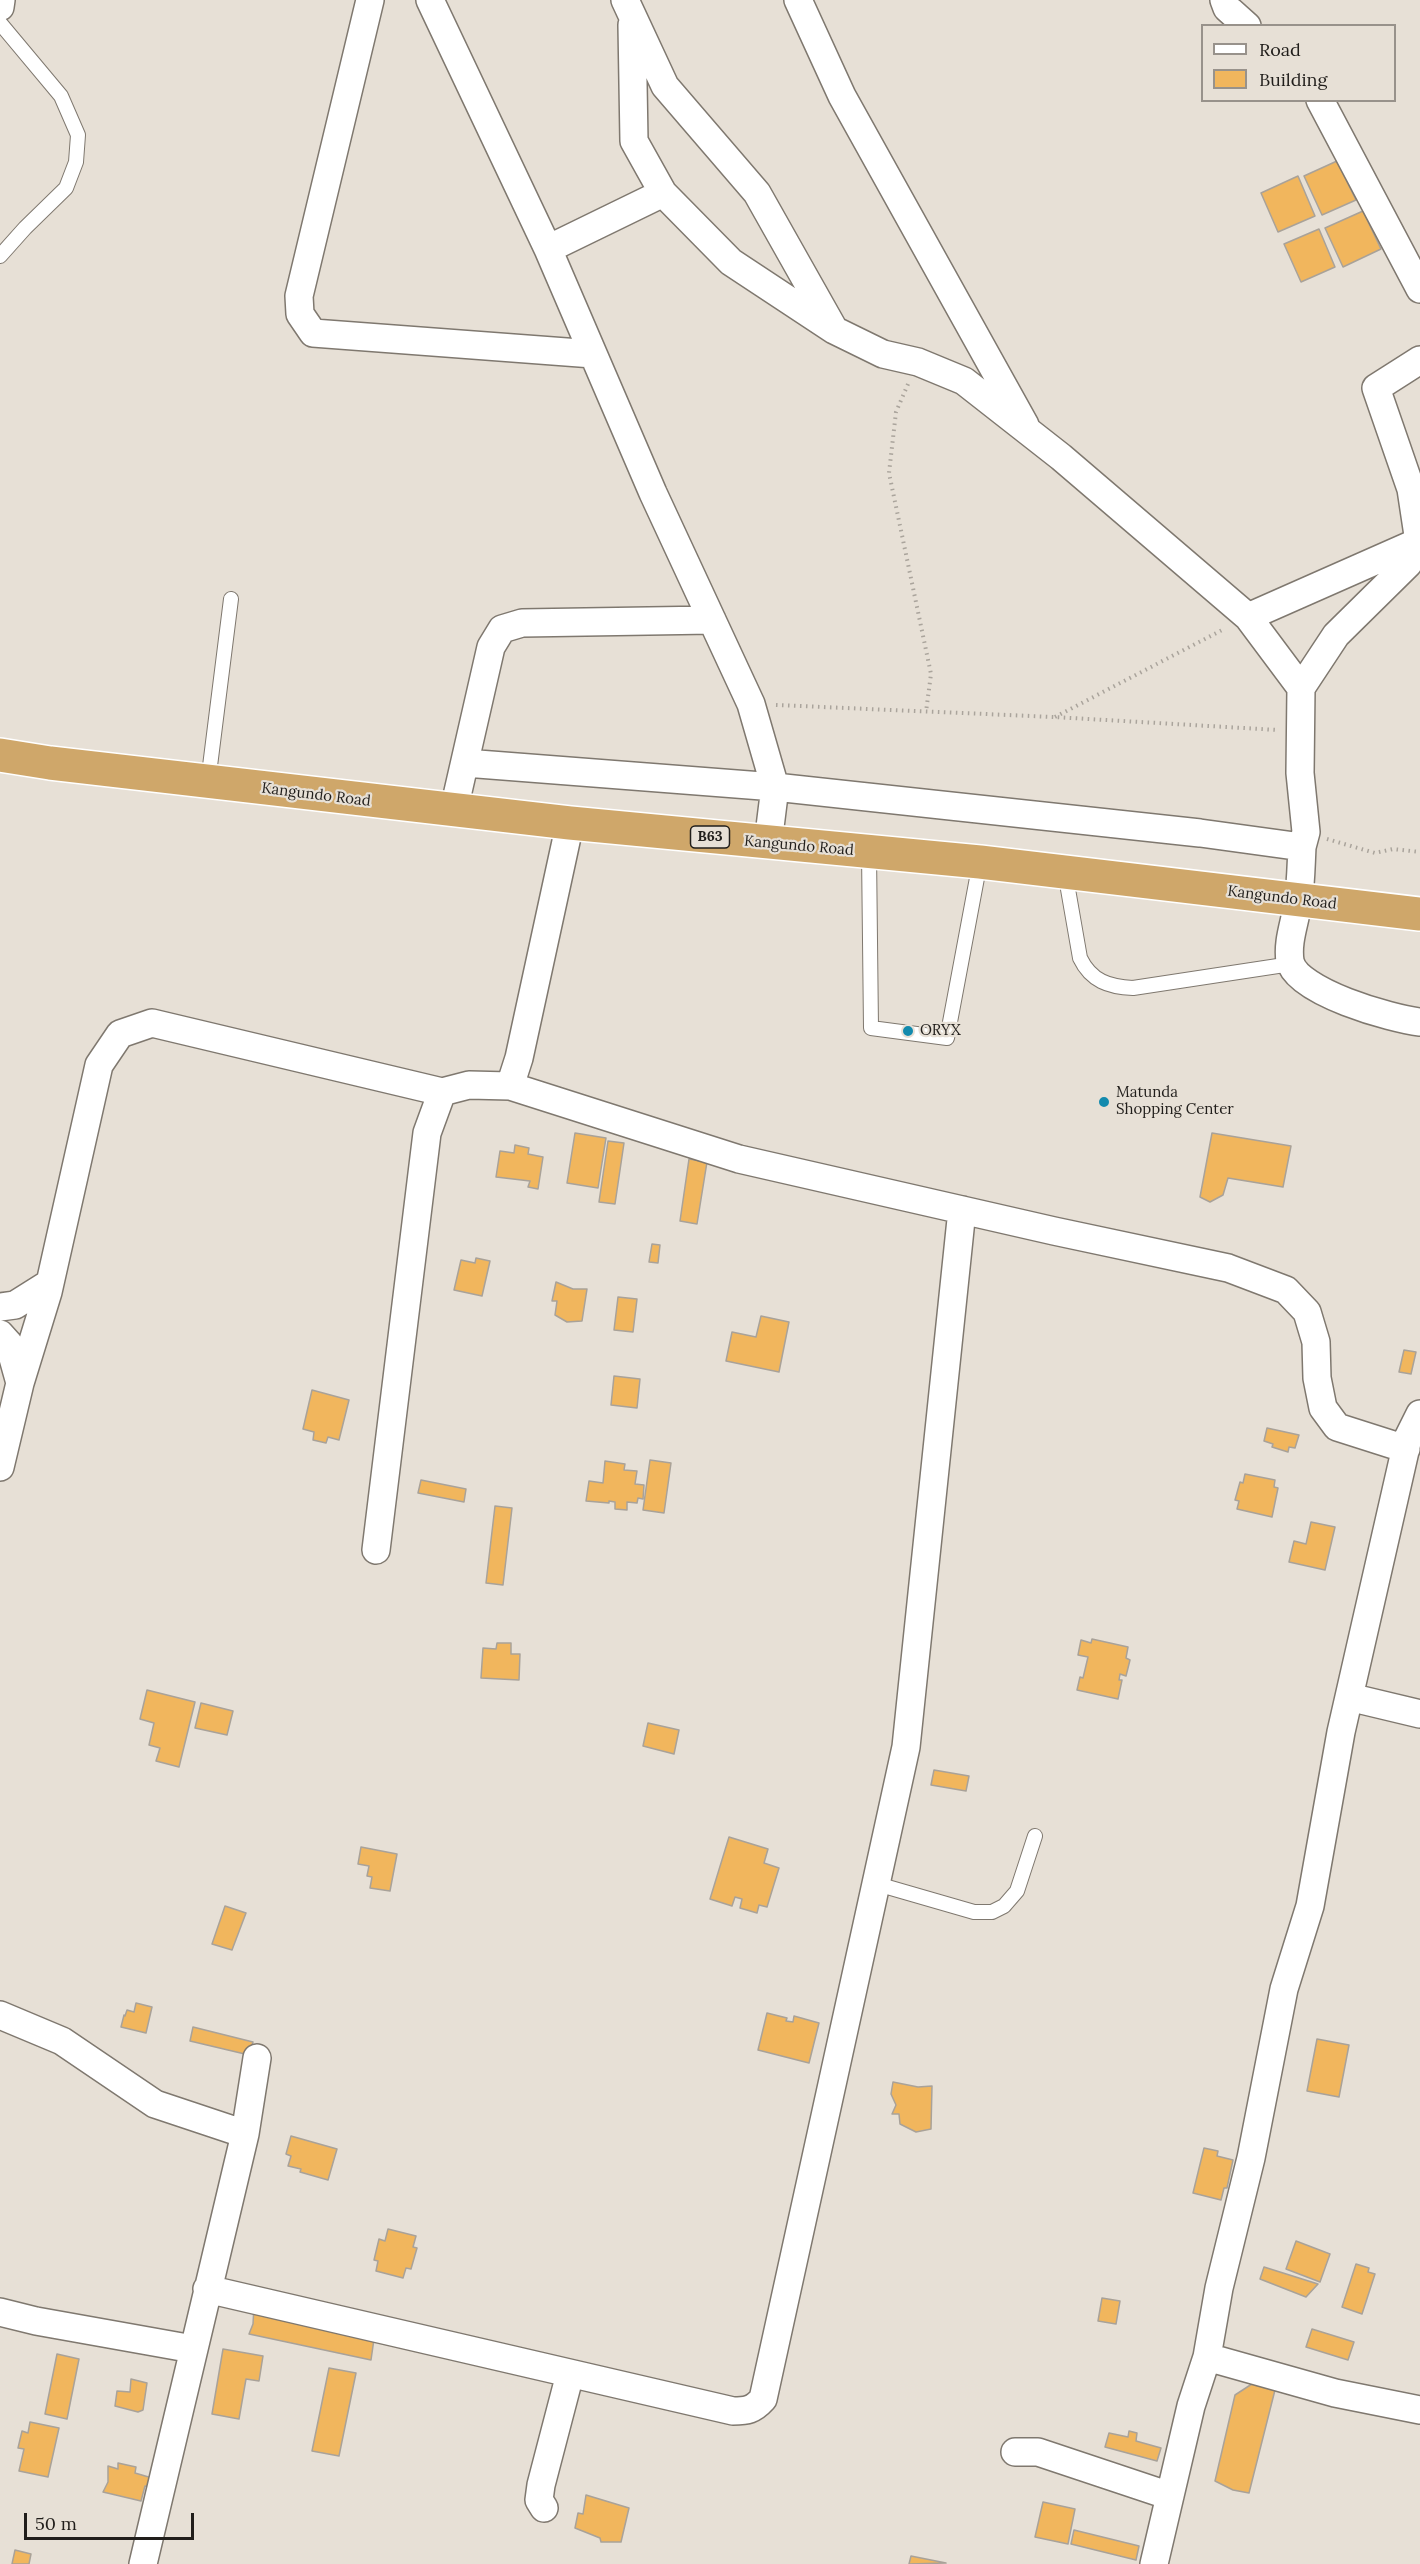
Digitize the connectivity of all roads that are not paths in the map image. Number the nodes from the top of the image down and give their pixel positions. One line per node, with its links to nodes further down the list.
1 (1, 0): 7 (street)
2 (370, 0): 16 (street)
3 (430, 0): 12 (street)
4 (798, 0): 18 (street)
5 (1224, 0): 9 (street)
6 (631, 5): 11 (street); 15 (street)
7 (0, 7)
8 (0, 23): 13 (lane)
9 (1245, 24)
10 (1321, 102): 14 (street)
11 (663, 193): 12 (street); 15 (street)
12 (548, 249): 16 (street)
13 (0, 256)
14 (1420, 290)
15 (834, 330): 18 (street)
16 (593, 354): 22 (street)
17 (1420, 360): 19 (street)
18 (1030, 433): 21 (street)
19 (1420, 541): 21 (street); 23 (street)
20 (231, 599): 26 (lane)
21 (1248, 617): 23 (street)
22 (712, 620): 25 (street); 27 (street)
23 (1301, 688): 31 (street)
24 (0, 755): 26 (highway, Kangundo Road / B63)
25 (465, 763): 27 (street); 28 (street)
26 (207, 782): 28 (highway, Kangundo Road / B63)
27 (775, 787): 30 (street); 31 (street)
28 (454, 809): 29 (highway, Kangundo Road / B63)
29 (570, 823): 30 (highway, Kangundo Road / B63); 39 (street)
30 (768, 843): 32 (highway, Kangundo Road / B63)
31 (1302, 847): 35 (street)
32 (869, 852): 33 (highway, Kangundo Road / B63); 33 (lane)
33 (980, 862): 34 (highway, Kangundo Road / B63)
34 (1065, 872): 35 (highway, Kangundo Road / B63); 37 (lane)
35 (1299, 900): 36 (highway, Kangundo Road / B63); 37 (street)
36 (1420, 914)
37 (1291, 964): 38 (street)
38 (1420, 1022)
39 (510, 1086): 40 (street); 41 (street)
40 (441, 1092): 42 (street); 49 (street)
41 (962, 1210): 47 (street); 53 (street)
42 (50, 1283): 43 (street); 45 (street)
43 (0, 1307)
44 (0, 1334): 45 (street)
45 (20, 1383): 48 (street)
46 (1420, 1414): 47 (street)
47 (1406, 1449): 50 (street)
48 (0, 1467)
49 (376, 1550)
50 (1349, 1697): 51 (street); 60 (street)
51 (1420, 1714)
52 (1035, 1836): 53 (lane)
53 (877, 1884): 61 (street)
54 (0, 2015): 56 (street)
55 (257, 2058): 56 (street)
56 (244, 2134): 57 (street)
57 (207, 2289): 59 (street); 61 (street)
58 (0, 2312): 59 (street)
59 (193, 2349): 66 (street)
60 (1207, 2357): 62 (street); 64 (street)
61 (570, 2374): 65 (street)
62 (1420, 2410)
63 (1015, 2452): 64 (street)
64 (1170, 2496): 67 (street)
65 (544, 2508)
66 (143, 2564)
67 (1154, 2564)

